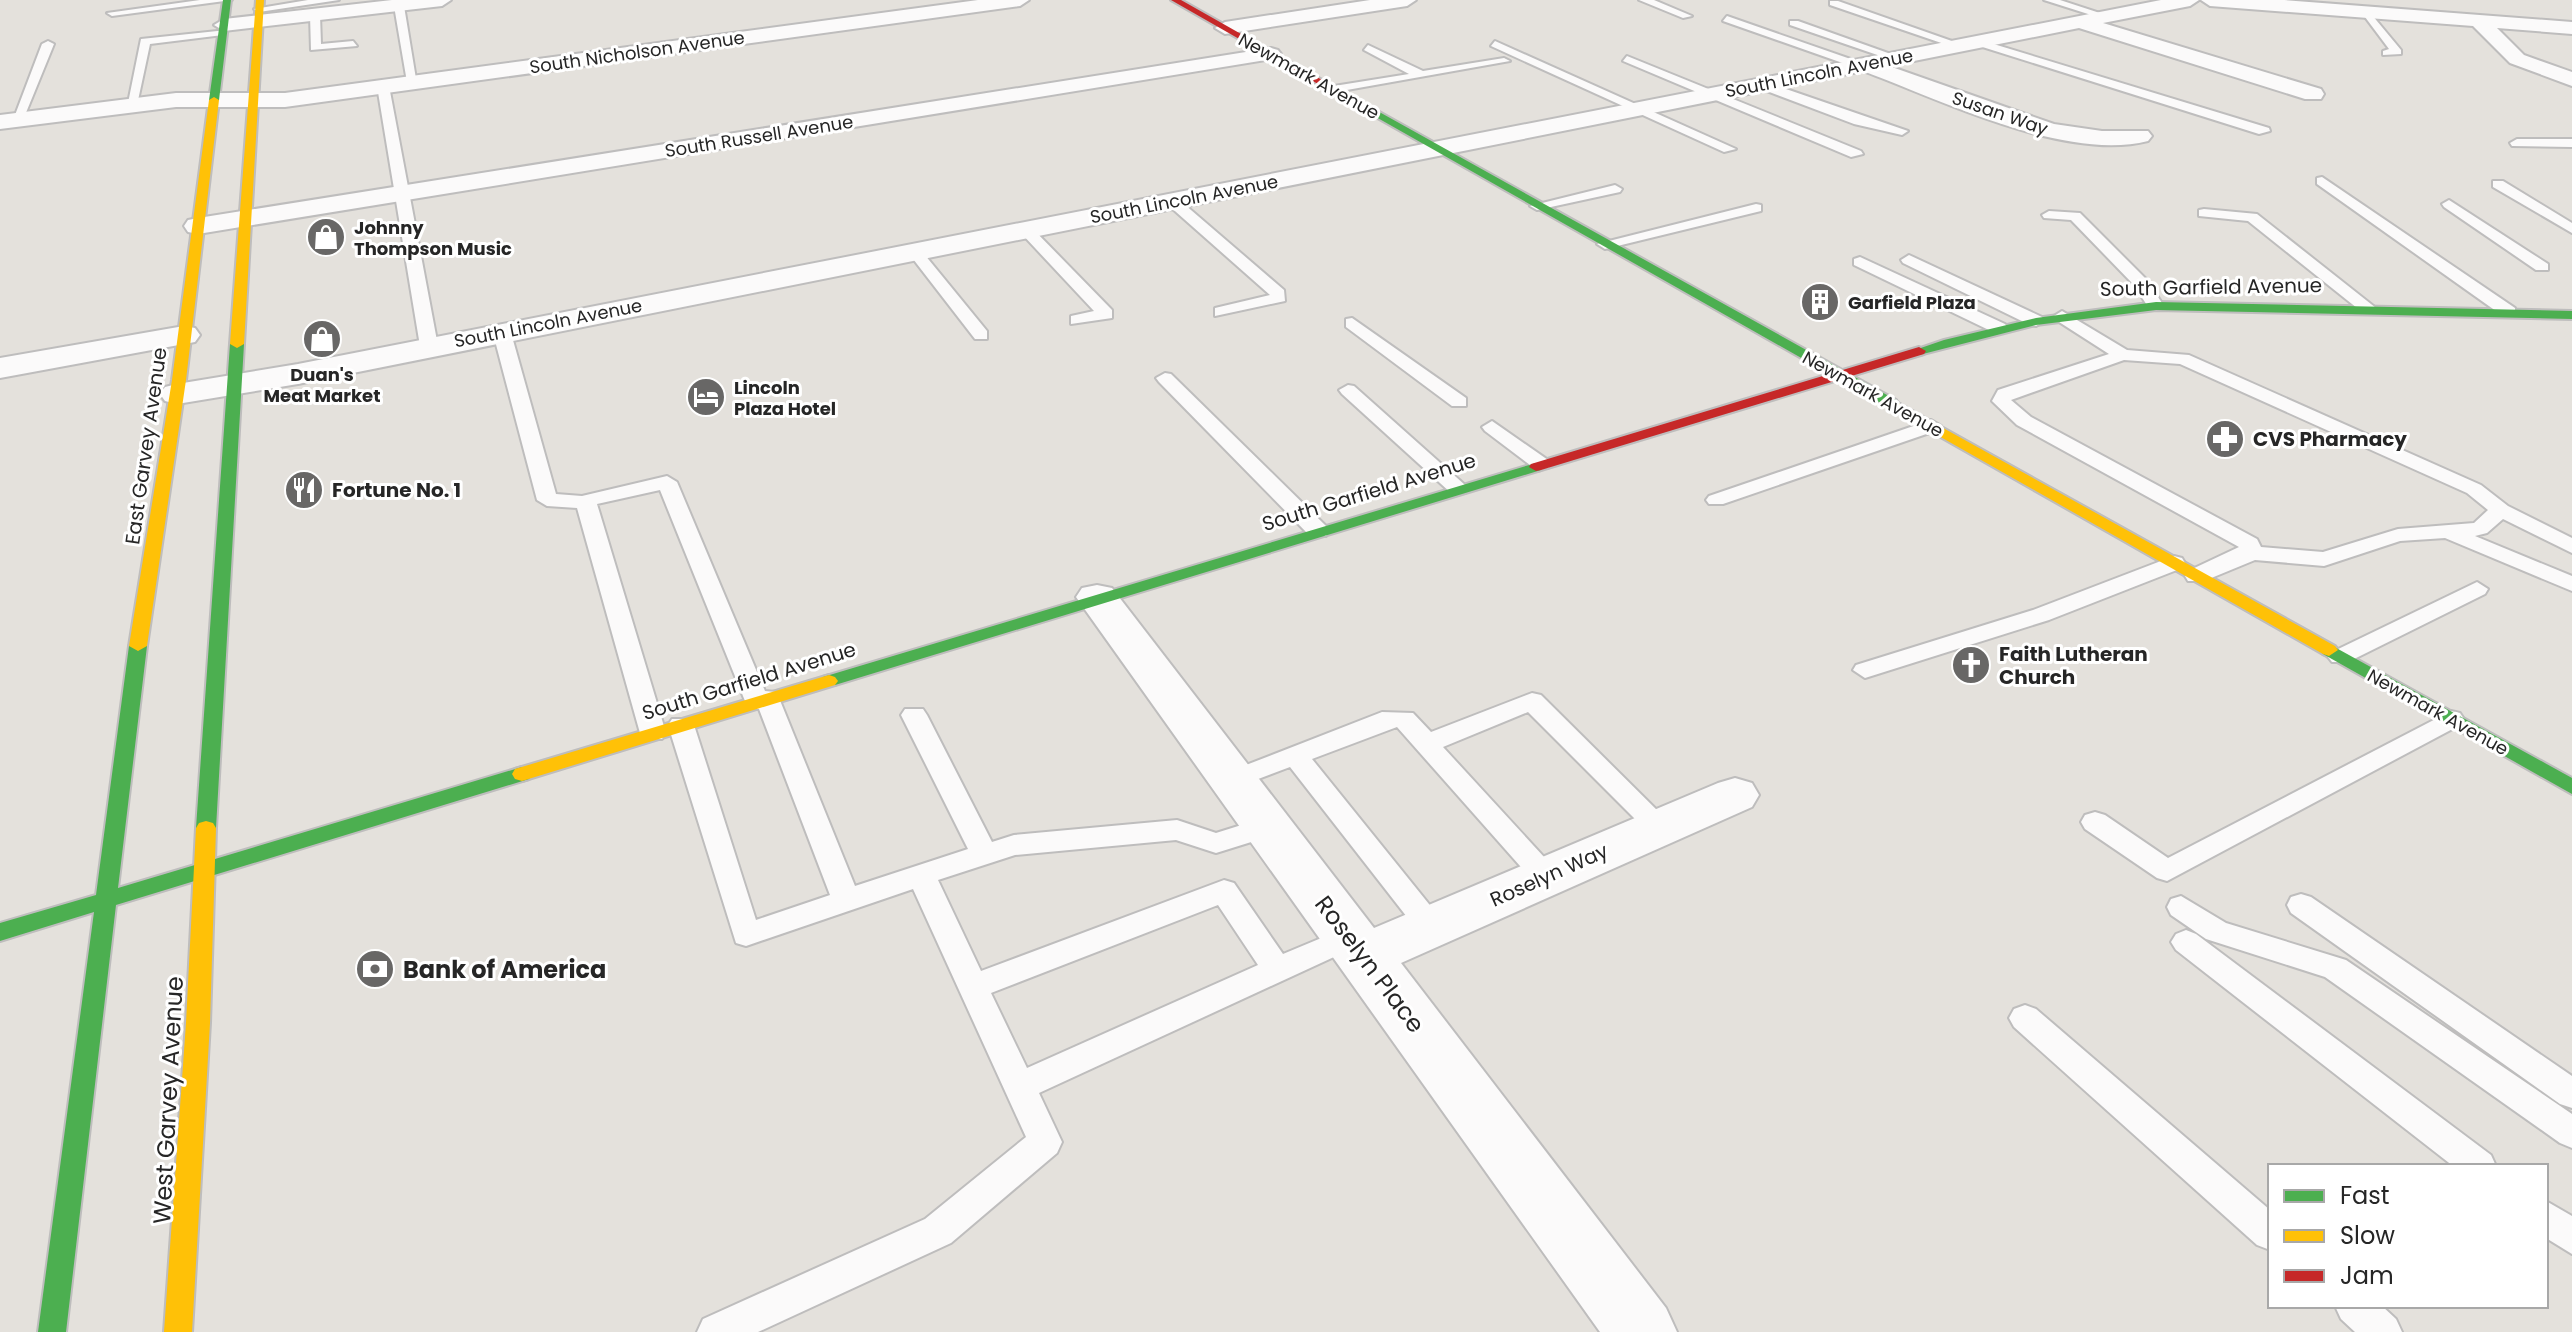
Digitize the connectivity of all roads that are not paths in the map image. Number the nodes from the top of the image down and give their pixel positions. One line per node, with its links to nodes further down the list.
1 (227, 0): 16 (lane); 25 (main road, East Garvey Avenue)
2 (334, 0): 14 (lane)
3 (442, 0): 12 (street)
4 (850, 0): 21 (street)
5 (1020, 0): 21 (street, South Nicholson Avenue)
6 (1175, 0): 26 (main road, Newmark Avenue)
7 (1407, 0): 26 (street)
8 (1644, 0): 18 (lane)
9 (2049, 0): 19 (lane)
10 (2190, 0): 19 (street, South Lincoln Avenue)
11 (2210, 0): 15 (street)
12 (398, 2): 17 (street); 41 (lane)
13 (1834, 3): 31 (lane)
14 (259, 10): 17 (street); 25 (street); 48 (main road)
15 (2363, 11): 22 (street); 33 (lane)
16 (112, 13)
17 (315, 15): 29 (lane)
18 (1687, 16)
19 (2107, 17): 23 (street, South Lincoln Avenue)
20 (1727, 19): 38 (lane)
21 (872, 20): 41 (street, South Nicholson Avenue)
22 (2479, 21): 27 (street); 40 (street)
23 (2080, 22): 31 (street, South Lincoln Avenue); 46 (street)
24 (1794, 23): 35 (lane)
25 (223, 28): 47 (main road, East Garvey Avenue); 49 (lane)
26 (1225, 28): 34 (main road, Newmark Avenue)
27 (2572, 28)
28 (48, 44): 51 (lane)
29 (353, 44)
30 (1495, 44): 50 (lane)
31 (1969, 44): 35 (street, South Lincoln Avenue); 53 (lane)
32 (1368, 48): 39 (lane)
33 (2387, 53)
34 (1271, 54): 44 (main road, Newmark Avenue); 63 (street, South Russell Avenue)
35 (1896, 58): 38 (street, South Lincoln Avenue)
36 (1627, 59): 45 (lane)
37 (1504, 61): 39 (lane)
38 (1861, 65): 42 (street, South Lincoln Avenue); 54 (street, Susan Way)
39 (1421, 75): 44 (lane)
40 (2572, 79)
41 (413, 82): 43 (street, South Nicholson Avenue)
42 (1760, 84): 45 (street, South Lincoln Avenue); 52 (lane)
43 (383, 86): 48 (street, South Nicholson Avenue); 63 (lane)
44 (1334, 90): 57 (main road, Newmark Avenue)
45 (1711, 94): 50 (street, South Lincoln Avenue); 59 (lane)
46 (2313, 94)
47 (214, 98): 48 (street, South Nicholson Avenue); 49 (street, South Nicholson Avenue); 71 (main road, East Garvey Avenue)
48 (253, 98): 70 (main road)
49 (131, 105): 51 (street, South Nicholson Avenue)
50 (1638, 108): 57 (street, South Lincoln Avenue); 58 (lane)
51 (8, 121)
52 (1902, 131)
53 (2264, 131)
54 (2140, 136)
55 (2517, 143): 56 (lane)
56 (2572, 143)
57 (1438, 149): 64 (street, South Lincoln Avenue); 66 (main road, Newmark Avenue)
58 (1729, 149)
59 (1856, 154)
60 (2322, 181): 82 (lane)
61 (2498, 184): 72 (lane)
62 (1615, 189): 66 (lane)
63 (403, 193): 70 (street, South Russell Avenue); 92 (lane)
64 (1172, 201): 73 (street, South Lincoln Avenue); 81 (lane)
65 (2449, 204): 78 (lane)
66 (1537, 206): 74 (main road, Newmark Avenue)
67 (1756, 208): 74 (lane)
68 (2204, 213): 80 (lane)
69 (2049, 215): 79 (lane)
70 (246, 218): 71 (street, South Russell Avenue); 97 (main road)
71 (198, 226): 90 (main road, East Garvey Avenue)
72 (2572, 229)
73 (1026, 230): 75 (street, South Lincoln Avenue); 85 (lane)
74 (1605, 244): 95 (main road, Newmark Avenue)
75 (915, 252): 89 (street, South Lincoln Avenue); 91 (lane)
76 (1909, 260): 86 (lane)
77 (1860, 262): 88 (lane)
78 (2542, 267)
79 (2156, 306): 80 (main road, South Garfield Avenue); 83 (main road, South Garfield Avenue)
80 (2368, 308): 82 (main road, South Garfield Avenue)
81 (1221, 312)
82 (2509, 312): 84 (main road, South Garfield Avenue)
83 (2062, 316): 86 (main road, South Garfield Avenue); 93 (lane)
84 (2569, 316)
85 (1077, 320)
86 (2036, 321): 88 (main road, South Garfield Avenue)
87 (1352, 323): 100 (lane)
88 (1999, 328): 95 (main road, South Garfield Avenue)
89 (502, 333): 92 (street, South Lincoln Avenue); 106 (lane)
90 (184, 335): 94 (street); 99 (main road, East Garvey Avenue)
91 (981, 335)
92 (429, 346): 97 (street, South Lincoln Avenue)
93 (2123, 355): 107 (lane); 111 (lane)
94 (0, 368)
95 (1839, 374): 101 (main road, Newmark Avenue); 103 (main road, South Garfield Avenue)
96 (1165, 378): 108 (lane)
97 (236, 382): 99 (street, South Lincoln Avenue); 133 (main road)
98 (1348, 390): 104 (lane)
99 (177, 394): 136 (main road, East Garvey Avenue)
100 (1459, 402)
101 (1931, 426): 105 (lane); 112 (main road, Newmark Avenue)
102 (1492, 427): 103 (lane)
103 (1541, 464): 104 (main road, South Garfield Avenue)
104 (1458, 489): 108 (main road, South Garfield Avenue)
105 (1716, 500)
106 (586, 502): 119 (lane); 123 (lane)
107 (2501, 510): 109 (lane); 110 (lane)
108 (1318, 531): 116 (main road, South Garfield Avenue)
109 (2447, 532): 111 (lane); 114 (lane)
110 (2572, 547)
111 (2252, 553): 113 (lane)
112 (2174, 563): 113 (main road, Newmark Avenue); 118 (lane)
113 (2196, 576): 117 (main road, Newmark Avenue)
114 (2572, 584)
115 (2477, 589): 117 (lane)
116 (1097, 597): 119 (main road, South Garfield Avenue); 126 (street, Roselyn Place)
117 (2340, 657): 121 (main road, Newmark Avenue)
118 (1865, 670)
119 (762, 700): 122 (main road, South Garfield Avenue); 137 (lane)
120 (914, 715): 132 (lane)
121 (2451, 719): 127 (main road, Newmark Avenue); 129 (lane)
122 (681, 725): 123 (main road, South Garfield Avenue); 137 (lane)
123 (653, 733): 133 (main road, South Garfield Avenue)
124 (1426, 744): 125 (lane); 131 (lane); 135 (lane)
125 (1295, 755): 126 (lane); 140 (lane)
126 (1232, 780): 130 (street, Roselyn Place)
127 (2572, 787)
128 (1735, 795): 131 (street, Roselyn Way)
129 (2095, 822)
130 (1267, 827): 132 (lane); 143 (street, Roselyn Place)
131 (1660, 827): 135 (street, Roselyn Way)
132 (984, 854): 134 (lane)
133 (204, 870): 136 (main road, South Garfield Avenue); 156 (main road, West Garvey Avenue)
134 (921, 875): 137 (lane); 145 (lane)
135 (1546, 877): 140 (street, Roselyn Way)
136 (109, 899): 141 (main road, South Garfield Avenue); 155 (main road)
137 (847, 901)
138 (2301, 905): 148 (lane)
139 (2181, 907): 149 (lane)
140 (1431, 927): 143 (street, Roselyn Way)
141 (0, 932)
142 (2186, 942): 150 (lane)
143 (1357, 947): 144 (lane); 158 (street, Roselyn Place)
144 (1278, 970): 145 (lane); 147 (lane)
145 (973, 987): 147 (lane)
146 (2025, 1018): 152 (lane)
147 (1020, 1086): 157 (lane)
148 (2572, 1094)
149 (2572, 1133)
150 (2476, 1164)
151 (2548, 1219): 153 (lane)
152 (2268, 1231)
153 (2572, 1237)
154 (2356, 1308): 159 (lane)
155 (52, 1332)
156 (178, 1332)
157 (716, 1332)
158 (1642, 1332)
159 (2383, 1332)

